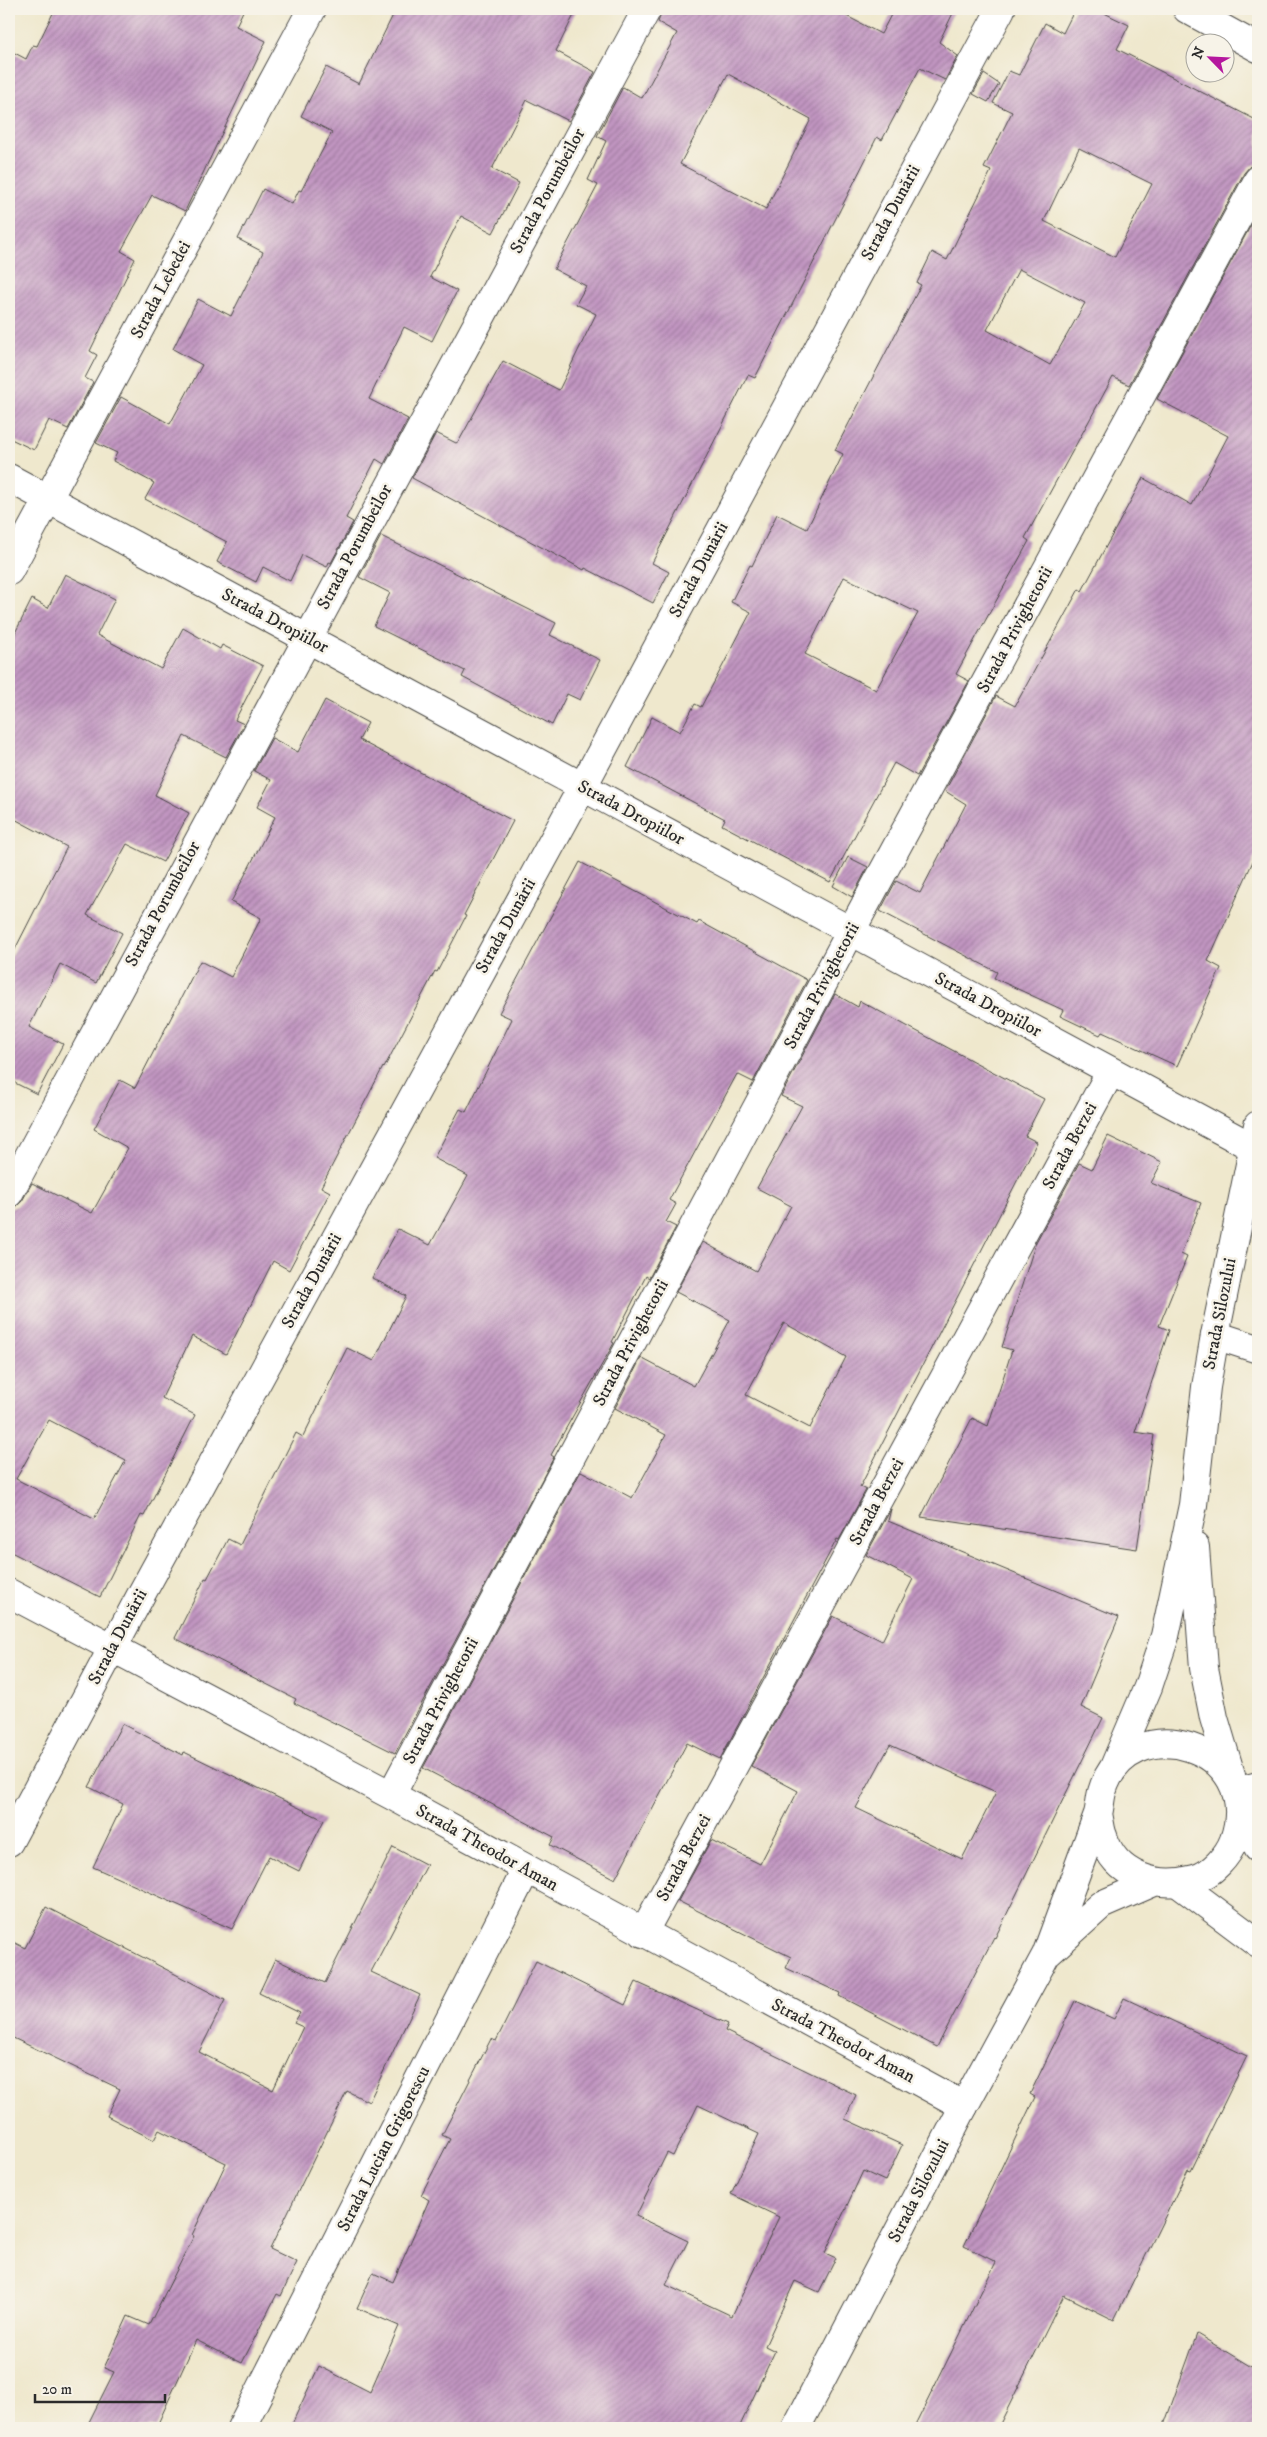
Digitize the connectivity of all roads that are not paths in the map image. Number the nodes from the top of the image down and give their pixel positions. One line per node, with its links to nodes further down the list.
1 (312, 9): 8 (street, Strada Lebedei)
2 (647, 9): 10 (street, Strada Porumbeilor)
3 (1001, 9): 11 (street, Strada Dunării)
4 (1186, 9): 5 (street)
5 (1258, 48)
6 (1258, 180): 12 (street, Strada Privighetorii)
7 (9, 478): 8 (street, Strada Dropiilor)
8 (48, 499): 9 (street, Strada Lebedei); 10 (street, Strada Dropiilor)
9 (9, 571)
10 (306, 638): 11 (street, Strada Dropiilor); 15 (street, Strada Porumbeilor)
11 (583, 786): 12 (street, Strada Dropiilor); 20 (street, Strada Dunării)
12 (851, 931): 13 (street, Strada Dropiilor); 23 (street, Strada Privighetorii)
13 (1111, 1071): 14 (street, Strada Dropiilor); 29 (street, Strada Berzei)
14 (1256, 1136): 16 (street, Strada Silozului)
15 (9, 1193)
16 (1215, 1335): 17 (street); 18 (street, Strada Silozului)
17 (1258, 1350)
18 (1193, 1506): 21 (street, Strada Silozului); 22 (street, Strada Silozului)
19 (9, 1593): 20 (street, Strada Theodor Aman)
20 (113, 1648): 23 (street, Strada Theodor Aman); 25 (street, Strada Dunării)
21 (1113, 1769): 22 (street, Strada Silozului); 24 (street, Strada Silozului)
22 (1241, 1791): 26 (street); 28 (street, Strada Silozului)
23 (391, 1795): 27 (street, Strada Theodor Aman)
24 (1098, 1814): 28 (street, Strada Silozului); 31 (street, Strada Silozului)
25 (9, 1842)
26 (1258, 1848)
27 (526, 1870): 29 (street, Strada Theodor Aman); 33 (street, Strada Lucian Grigorescu)
28 (1166, 1883): 30 (street); 31 (street, Strada Silozului)
29 (643, 1933): 32 (street, Strada Theodor Aman)
30 (1258, 1943)
31 (1046, 1955): 32 (street, Strada Silozului)
32 (964, 2106): 34 (street, Strada Silozului)
33 (241, 2428)
34 (796, 2428)

